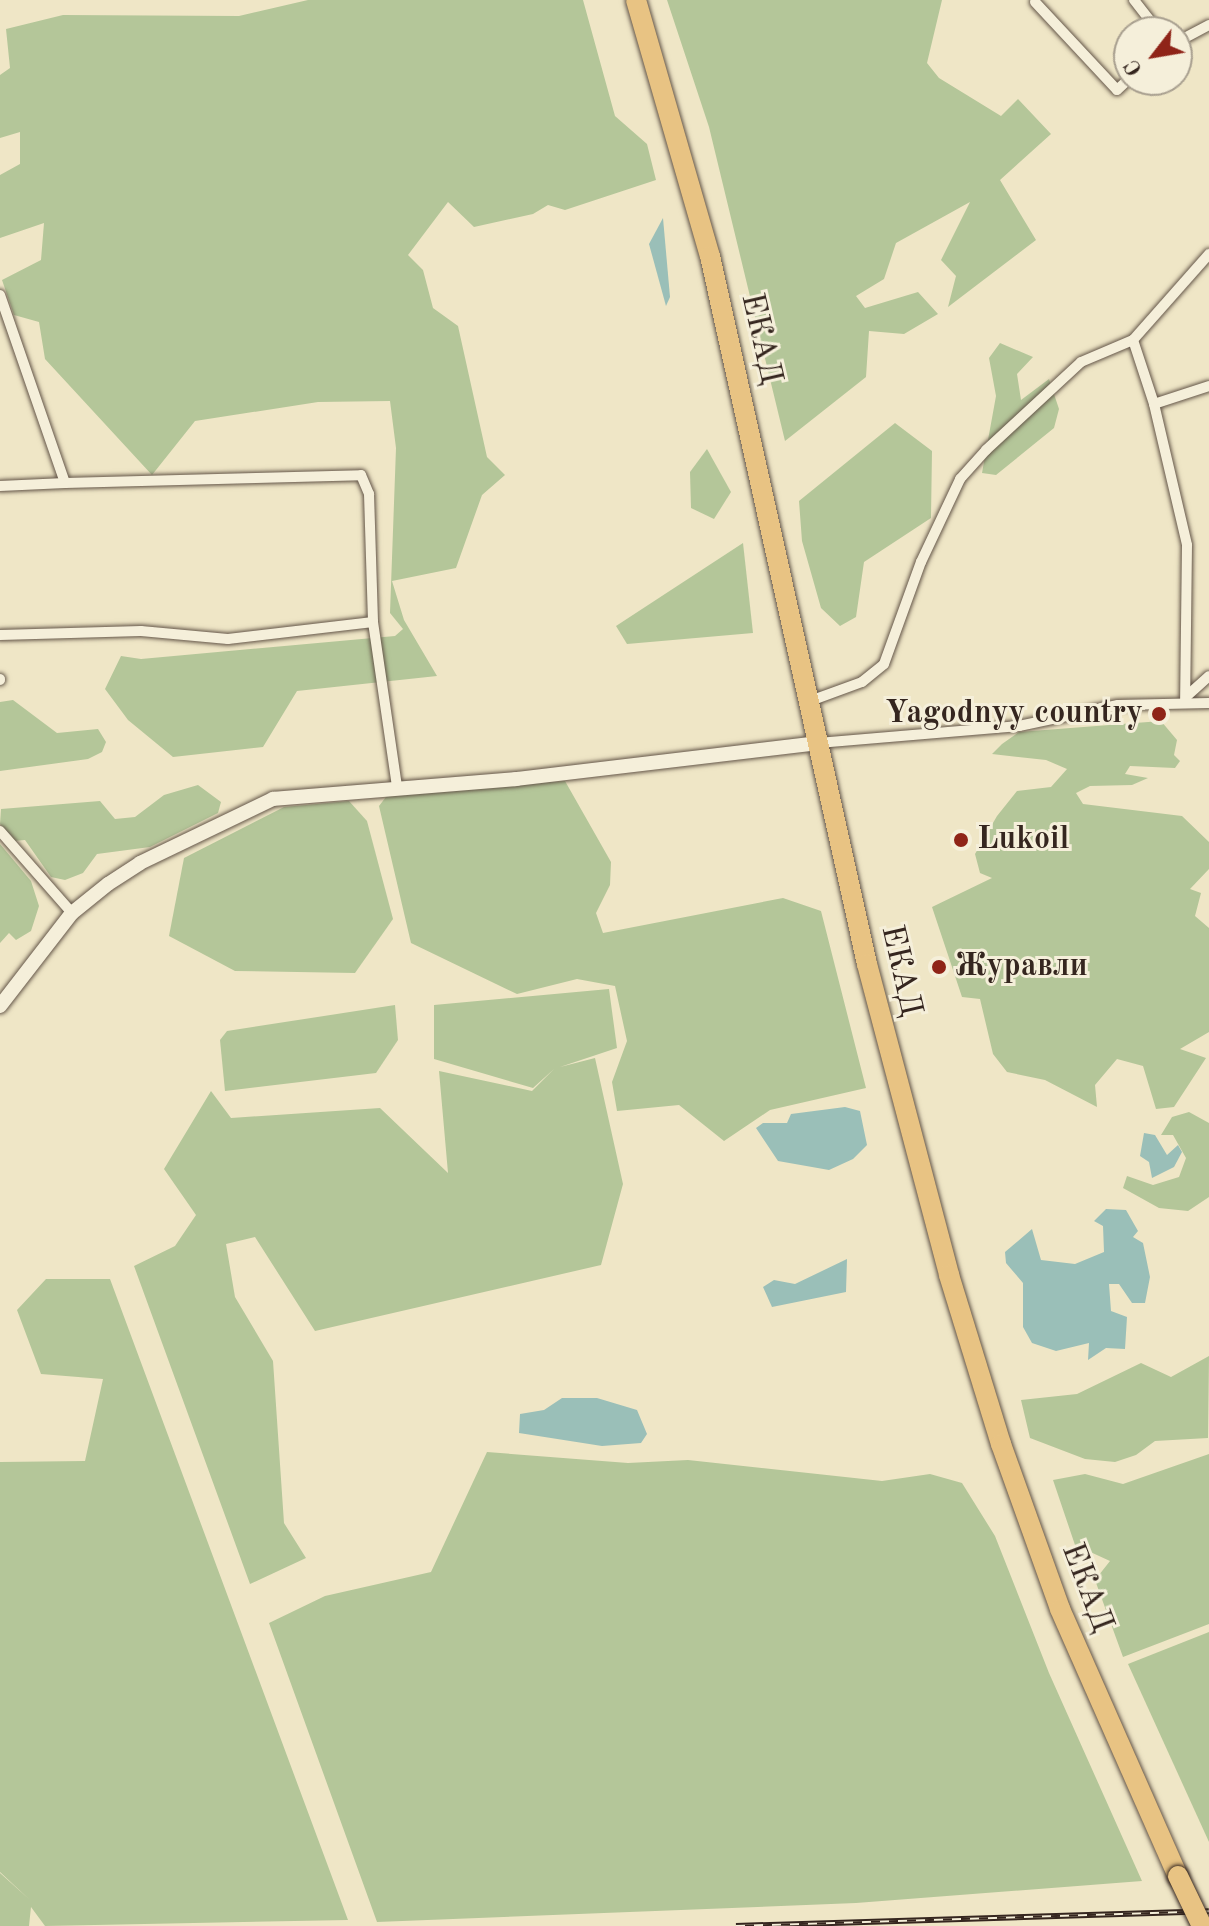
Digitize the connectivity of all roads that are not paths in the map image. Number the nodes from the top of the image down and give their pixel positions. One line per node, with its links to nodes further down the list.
1 (636, 0): 20 (highway, ЕКАД)
2 (1134, 0): 4 (street)
3 (1035, 2): 5 (street)
4 (1146, 16)
5 (1113, 86)
6 (1209, 254): 7 (street)
7 (1205, 267): 9 (street)
8 (0, 295): 12 (street)
9 (1133, 340): 11 (street); 17 (street)
10 (1209, 386): 11 (street)
11 (1154, 404): 19 (street)
12 (65, 483): 13 (street); 14 (street)
13 (0, 486)
14 (373, 622): 15 (street); 23 (street)
15 (0, 635)
16 (1209, 676): 19 (street)
17 (857, 683): 18 (street); 20 (street)
18 (850, 695)
19 (1186, 699): 21 (street); 22 (street)
20 (810, 701): 22 (highway, ЕКАД)
21 (1209, 703)
22 (818, 743): 23 (street); 27 (highway, ЕКАД, bridge)
23 (397, 786): 25 (street)
24 (0, 831): 25 (street)
25 (72, 913): 26 (street)
26 (0, 1006)
27 (1202, 1926)

